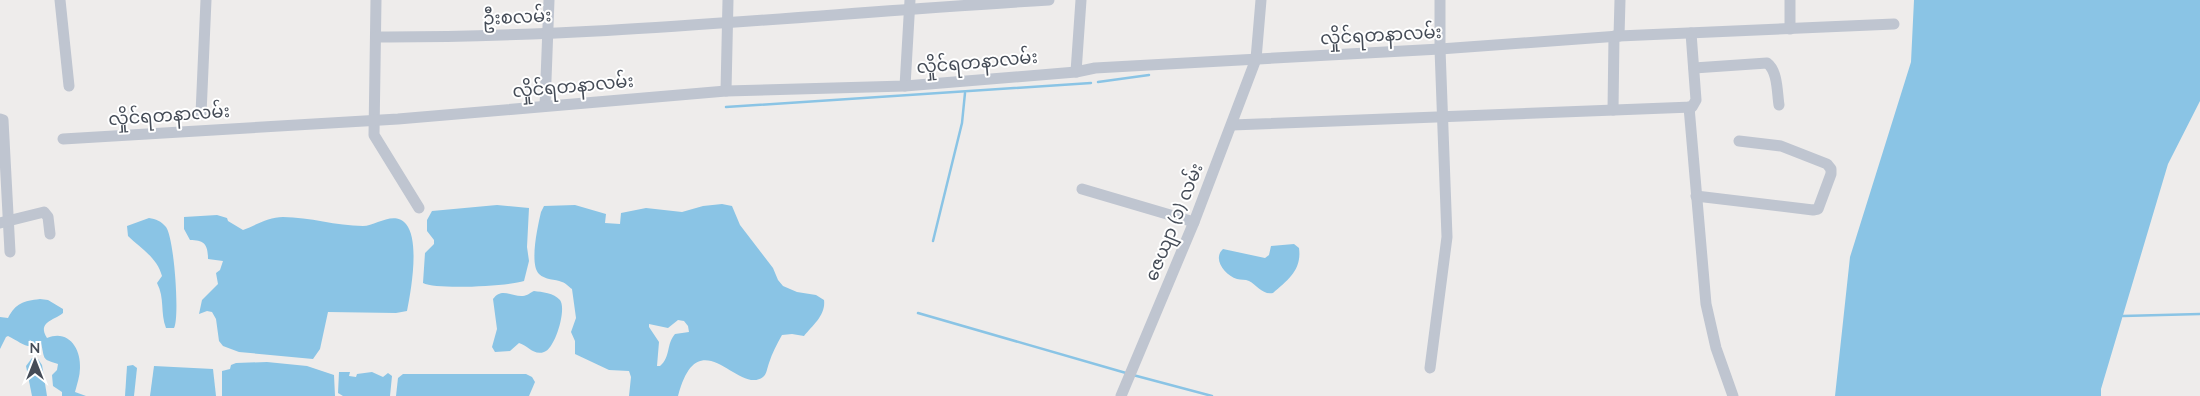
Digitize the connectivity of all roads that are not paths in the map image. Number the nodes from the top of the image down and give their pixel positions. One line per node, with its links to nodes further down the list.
1 (60, 0): 24 (street)
2 (206, 0): 31 (street)
3 (376, 0): 19 (street)
4 (549, 0): 17 (street)
5 (728, 0): 13 (street)
6 (1049, 0): 12 (street, ဦးစလမ်း)
7 (1081, 0): 23 (street)
8 (1261, 0): 21 (street, ဇေယျာ (၁) လမ်း)
9 (1440, 0): 20 (street)
10 (1620, 0): 18 (street)
11 (1790, 0): 15 (street)
12 (910, 4): 13 (street, ဦးစလမ်း); 25 (street)
13 (728, 22): 17 (street, ဦးစလမ်း); 26 (street)
14 (1894, 24): 15 (street, လှိုင်ရတနာလမ်း)
15 (1790, 29): 16 (street, လှိုင်ရတနာလမ်း)
16 (1690, 33): 18 (street, လှိုင်ရတနာလမ်း); 22 (street)
17 (546, 34): 19 (street, ဦးစလမ်း); 28 (street)
18 (1617, 36): 20 (street, လှိုင်ရတနာလမ်း); 30 (street)
19 (376, 37): 34 (street)
20 (1440, 49): 21 (street, လှိုင်ရတနာလမ်း); 32 (street)
21 (1256, 59): 23 (street, လှိုင်ရတနာလမ်း); 35 (street, ဇေယျာ (၁) လမ်း)
22 (1694, 68): 27 (street); 29 (street)
23 (1076, 72): 25 (street, လှိုင်ရတနာလမ်း)
24 (70, 86)
25 (905, 86): 26 (street, လှိုင်ရတနာလမ်း)
26 (726, 90): 28 (street, လှိုင်ရတနာလမ်း)
27 (1779, 105)
28 (545, 106): 34 (street, လှိုင်ရတနာလမ်း)
29 (1689, 107): 30 (street); 39 (street)
30 (1613, 110): 32 (street)
31 (201, 114)
32 (1442, 117): 35 (street); 45 (street)
33 (0, 119): 41 (street)
34 (374, 119): 36 (street, လှိုင်ရတနာလမ်း); 40 (street)
35 (1232, 124): 42 (street, ဇေယျာ (၁) လမ်း)
36 (63, 139)
37 (1739, 141): 39 (street)
38 (1082, 189): 42 (street)
39 (1696, 196): 47 (street)
40 (419, 208)
41 (4, 222): 43 (street); 44 (street)
42 (1194, 222): 46 (street, ဇေယျာ (၁) လမ်း)
43 (50, 234)
44 (10, 252)
45 (1430, 368)
46 (1121, 396)
47 (1733, 396)

